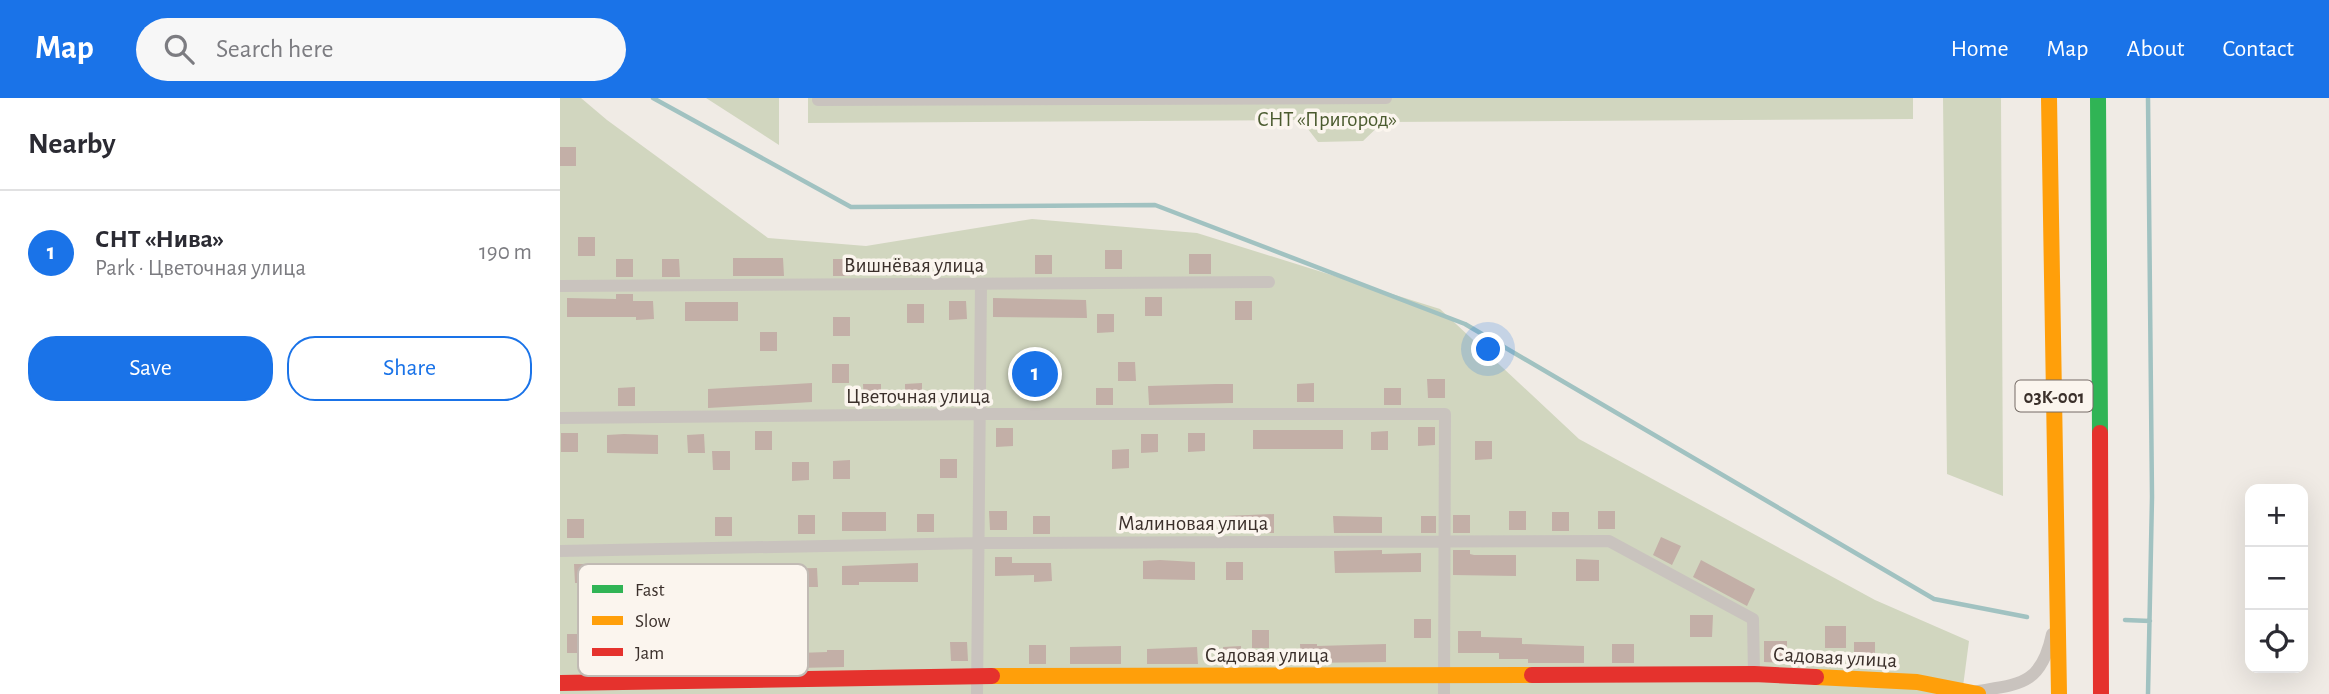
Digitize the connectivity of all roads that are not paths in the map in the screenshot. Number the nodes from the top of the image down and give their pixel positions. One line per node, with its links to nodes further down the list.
1 (1336, 98): 2 (street); 5 (street)
2 (1386, 98)
3 (2049, 98): 14 (street, 03К-001)
4 (2098, 98): 24 (street, 03К-001)
5 (818, 100)
6 (1269, 282): 7 (street, Вишнёвая улица)
7 (981, 285): 8 (street, Вишнёвая улица); 9 (street)
8 (560, 286)
9 (981, 414): 10 (street, Цветочная улица); 11 (street, Цветочная улица); 12 (street)
10 (560, 418)
11 (1446, 541): 12 (street, Малиновая улица); 15 (street, Малиновая улица); 16 (street)
12 (979, 543): 13 (street, Малиновая улица); 17 (street)
13 (560, 551)
14 (2058, 603): 20 (street); 23 (street, 03К-001)
15 (1754, 674): 16 (street, Садовая улица); 19 (street, Садовая улица)
16 (1443, 676): 17 (street, Садовая улица); 22 (street)
17 (977, 677): 18 (street, Садовая улица); 21 (street)
18 (560, 683)
19 (1954, 691): 20 (street, Садовая улица)
20 (1975, 693)
21 (977, 694)
22 (1444, 694)
23 (2059, 694)
24 (2101, 694)

